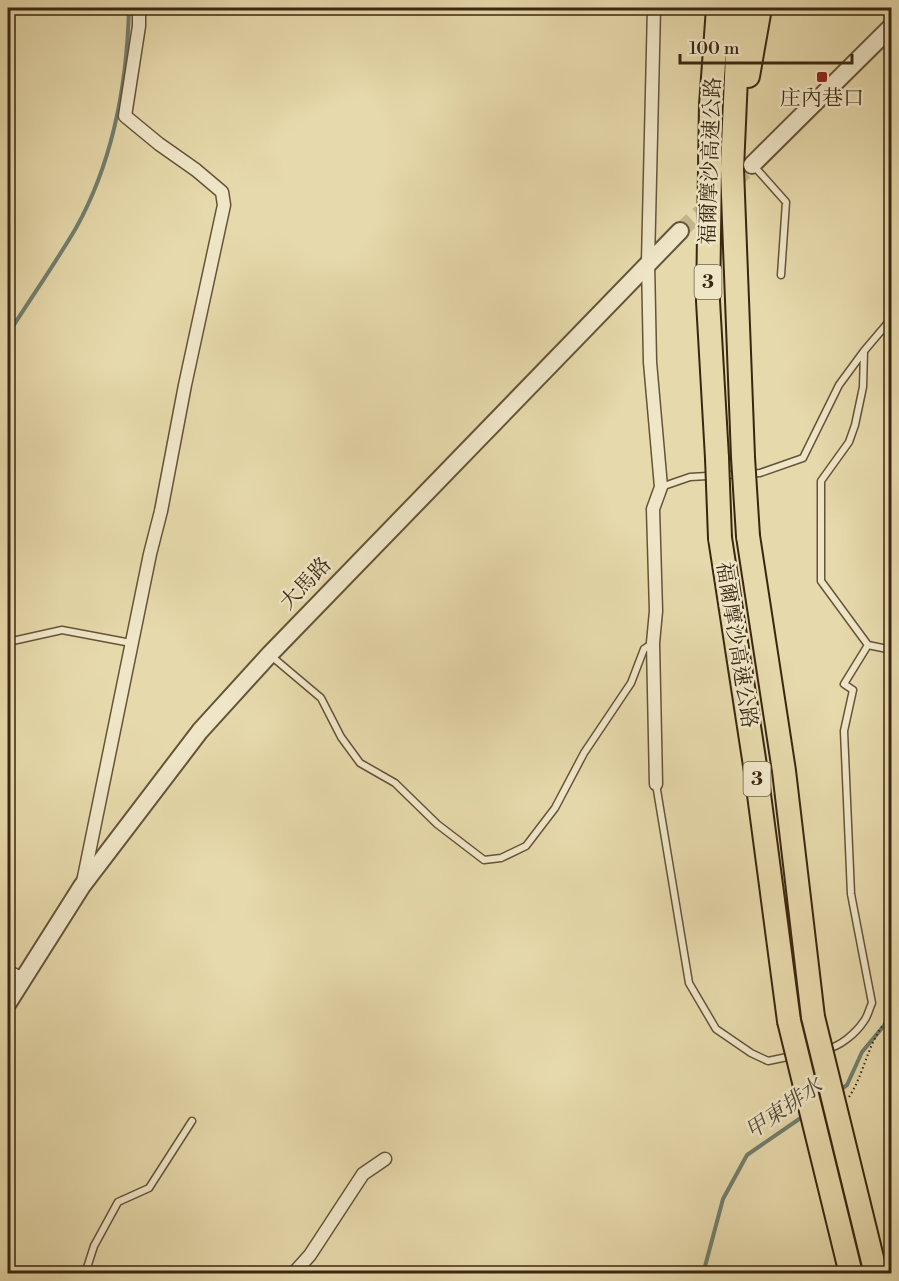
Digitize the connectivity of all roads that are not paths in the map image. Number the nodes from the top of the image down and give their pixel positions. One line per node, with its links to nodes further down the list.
1 (139, 8): 17 (street)
2 (654, 8): 11 (street)
3 (707, 8): 8 (highway)
4 (718, 8): 8 (highway, 福爾摩沙高速公路 / 3)
5 (739, 8): 9 (highway, 福爾摩沙高速公路 / 3)
6 (760, 8): 9 (highway)
7 (891, 26): 9 (street)
8 (711, 105): 33 (highway, 福爾摩沙高速公路 / 3, bridge)
9 (742, 167): 12 (lane); 34 (highway, 福爾摩沙高速公路 / 3, bridge)
10 (680, 231): 11 (street, 大馬路)
11 (648, 262): 15 (street); 21 (street, 大馬路)
12 (781, 274)
13 (891, 318): 14 (lane)
14 (864, 351): 15 (lane); 19 (lane)
15 (661, 487): 18 (street)
16 (8, 642): 17 (lane)
17 (131, 643): 23 (street)
18 (653, 643): 21 (lane); 22 (street)
19 (868, 645): 20 (lane); 27 (lane)
20 (891, 650)
21 (270, 654): 23 (street, 大馬路)
22 (656, 784): 28 (lane)
23 (82, 886): 25 (street, 大馬路)
24 (8, 968): 25 (lane)
25 (24, 977): 26 (street, 大馬路)
26 (8, 1004)
27 (812, 1052)
28 (801, 1054)
29 (192, 1121): 31 (lane)
30 (385, 1159): 32 (street)
31 (85, 1274)
32 (292, 1274)
33 (851, 1274)
34 (876, 1274)

